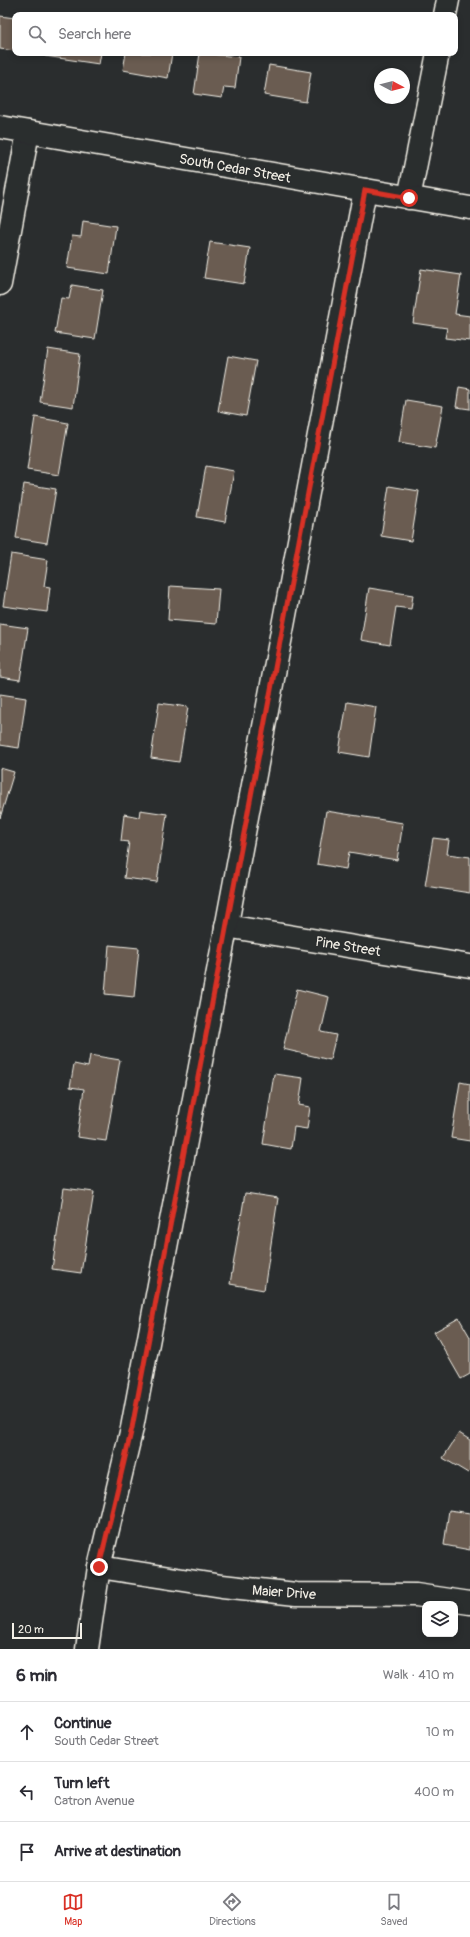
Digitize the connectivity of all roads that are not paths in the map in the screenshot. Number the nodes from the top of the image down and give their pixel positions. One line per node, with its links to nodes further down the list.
1 (448, 0): 2 (street)
2 (446, 12)
3 (437, 56): 7 (street)
4 (0, 127): 5 (street, South Cedar Street)
5 (28, 132): 6 (street, South Cedar Street); 9 (street)
6 (365, 190): 7 (street, South Cedar Street); 10 (street)
7 (409, 198): 8 (street, South Cedar Street)
8 (470, 208)
9 (0, 284)
10 (226, 926): 11 (street, Pine Street); 12 (street)
11 (470, 966)
12 (99, 1567): 13 (street, Maier Drive); 14 (street)
13 (470, 1603)
14 (87, 1649)

